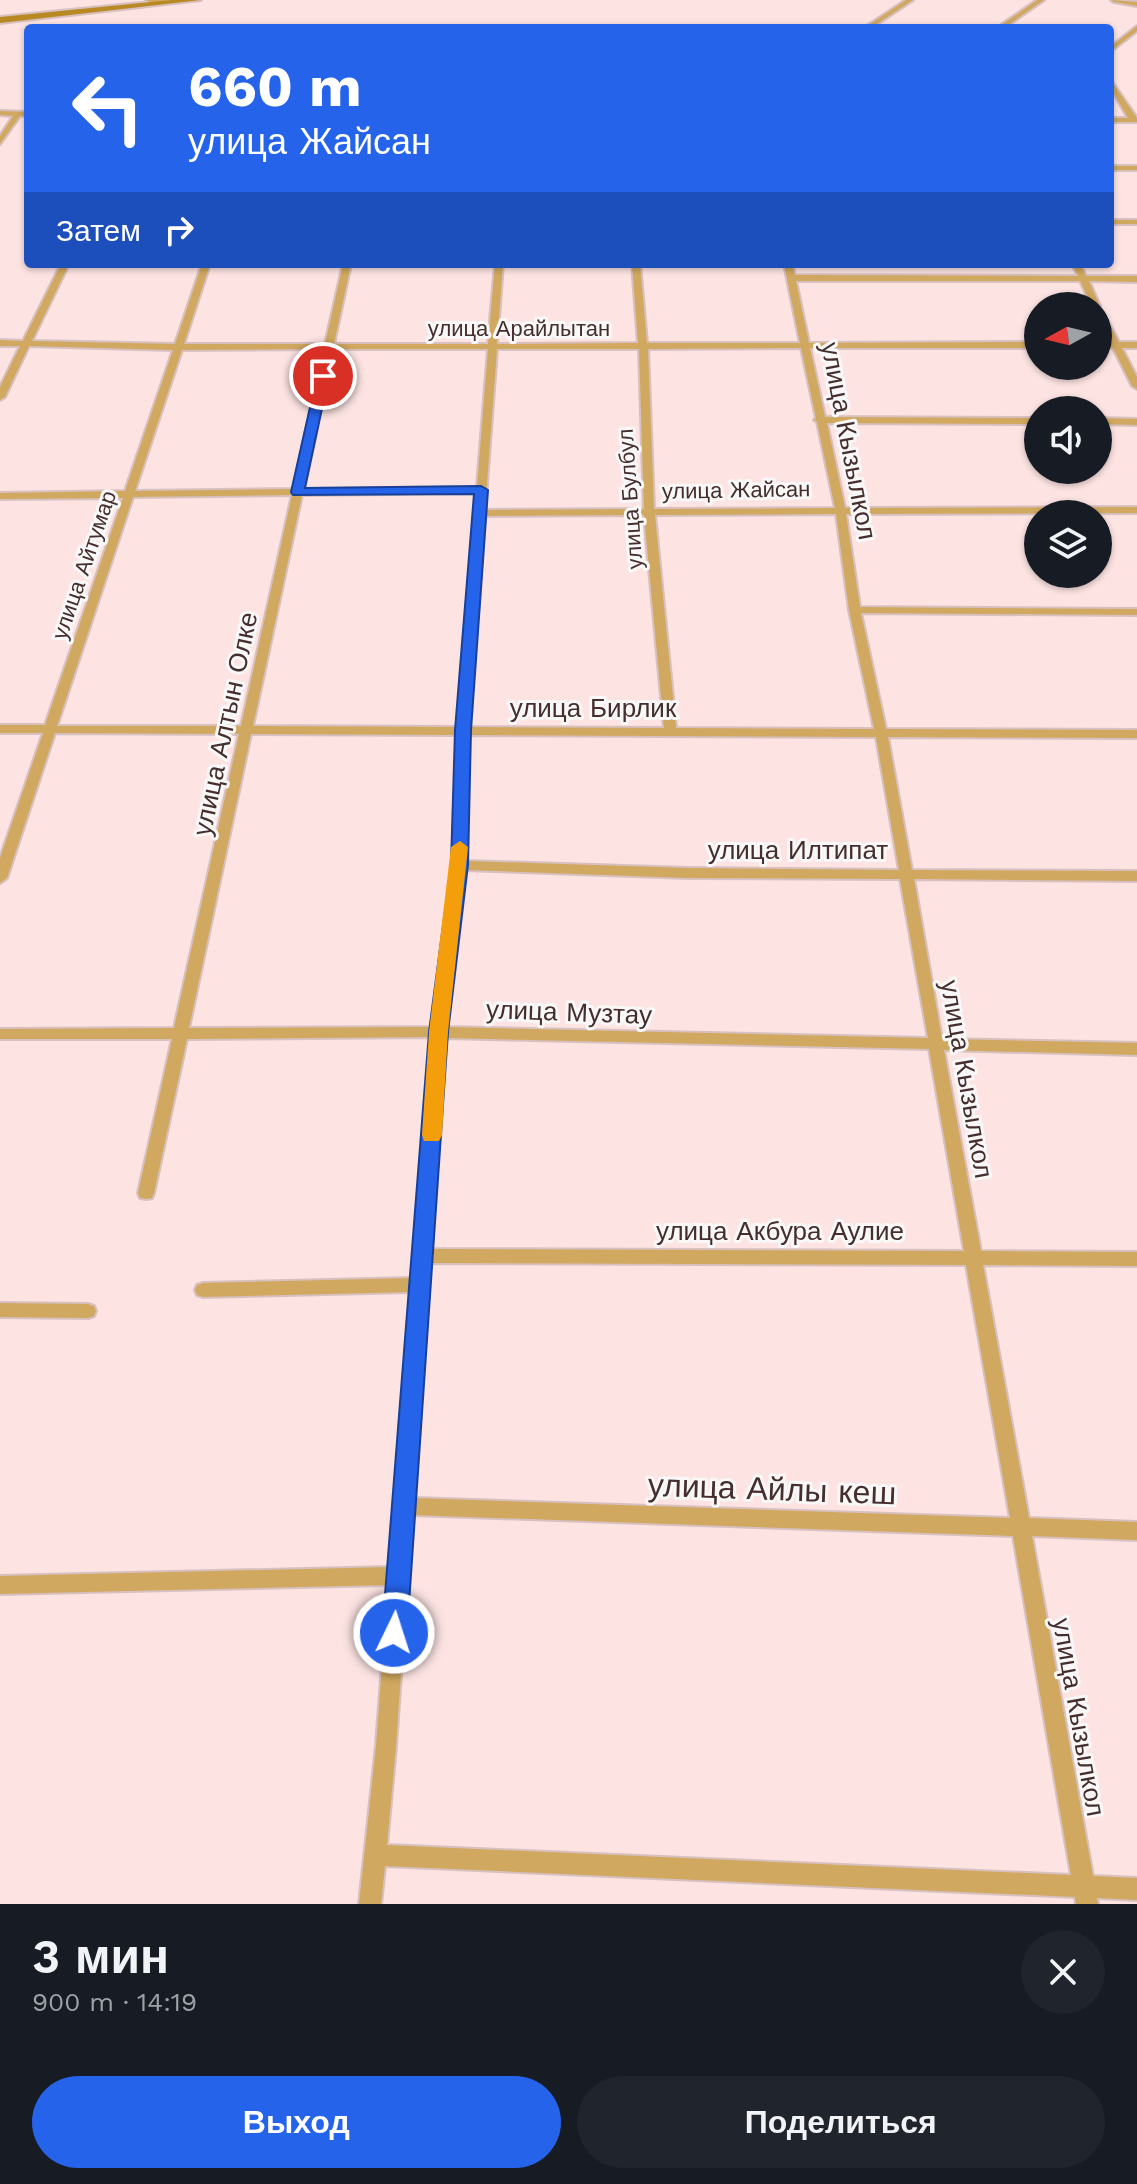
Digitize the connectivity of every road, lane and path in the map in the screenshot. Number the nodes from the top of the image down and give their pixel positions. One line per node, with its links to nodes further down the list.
1 (165, 0): 6 (street)
2 (197, 0): 6 (street)
3 (910, 0): 9 (street)
4 (1041, 0): 10 (street)
5 (1114, 0): 7 (street)
6 (151, 2): 8 (street)
7 (1137, 4)
8 (0, 20)
9 (873, 24)
10 (1006, 24)
11 (1137, 28): 12 (street)
12 (1114, 47)
13 (1114, 87): 18 (street)
14 (0, 113): 15 (street)
15 (18, 114): 16 (street); 19 (street)
16 (24, 114)
17 (1114, 120): 18 (street)
18 (1135, 120)
19 (0, 142)
20 (1114, 168): 21 (street)
21 (1137, 168)
22 (1114, 222): 23 (street)
23 (1137, 222)
24 (63, 268): 35 (street)
25 (205, 268): 42 (street, улица Айтумар)
26 (346, 268): 43 (street, улица Алтын Олке)
27 (499, 268): 41 (street)
28 (636, 268): 37 (street, улица Булбул)
29 (1078, 268): 31 (street)
30 (790, 271): 31 (street); 36 (street, улица Кызылкол)
31 (1083, 278): 32 (street); 33 (street)
32 (1137, 279)
33 (1090, 292)
34 (0, 343): 35 (street, улица Арайлытан)
35 (27, 343): 42 (street, улица Арайлытан); 45 (street)
36 (806, 344): 37 (street, улица Арайлытан); 38 (street, улица Арайлытан); 46 (street, улица Кызылкол)
37 (643, 345): 41 (street, улица Арайлытан); 56 (street, улица Булбул)
38 (1024, 345)
39 (1113, 345): 40 (street); 44 (street)
40 (1137, 345)
41 (492, 346): 43 (street, улица Арайлытан); 50 (street)
42 (178, 347): 43 (street, улица Арайлытан); 52 (street, улица Айтумар)
43 (329, 347): 51 (street, улица Алтын Олке)
44 (1137, 386)
45 (0, 397)
46 (819, 420): 47 (street); 54 (street, улица Кызылкол)
47 (1024, 421)
48 (1112, 421): 49 (street)
49 (1137, 422)
50 (481, 490): 51 (street); 57 (street)
51 (297, 492): 52 (street); 62 (street, улица Алтын Олке)
52 (129, 494): 53 (street); 61 (street, улица Айтумар)
53 (0, 496)
54 (840, 509): 55 (street, улица Жайсан); 56 (street, улица Жайсан); 58 (street, улица Кызылкол)
55 (1137, 510)
56 (649, 511): 57 (street, улица Жайсан); 64 (street, улица Булбул)
57 (480, 513): 63 (street)
58 (855, 610): 59 (street); 65 (street, улица Кызылкол)
59 (1137, 612)
60 (0, 729): 61 (street, улица Бирлик)
61 (50, 729): 62 (street, улица Бирлик); 70 (street, улица Айтумар)
62 (246, 729): 63 (street, улица Бирлик); 73 (street, улица Алтын Олке)
63 (463, 730): 64 (street, улица Бирлик); 67 (street)
64 (670, 731): 65 (street, улица Бирлик)
65 (881, 732): 66 (street, улица Бирлик); 68 (street, улица Кызылкол)
66 (1137, 734)
67 (459, 865): 68 (street, улица Илтипат); 71 (street)
68 (906, 874): 69 (street, улица Илтипат); 74 (street, улица Кызылкол)
69 (1137, 876)
70 (0, 878)
71 (439, 1032): 73 (street, улица Музтау); 74 (street, улица Музтау); 77 (street)
72 (0, 1034): 73 (street, улица Музтау)
73 (179, 1034): 76 (street, улица Алтын Олке)
74 (936, 1047): 75 (street, улица Музтау); 78 (street, улица Кызылкол)
75 (1137, 1049)
76 (146, 1193)
77 (423, 1256): 78 (street, улица Акбура Аулие); 80 (street)
78 (975, 1258): 79 (street, улица Акбура Аулие); 85 (street, улица Кызылкол)
79 (1137, 1259)
80 (421, 1285): 81 (street); 84 (street)
81 (203, 1290)
82 (0, 1310): 83 (street)
83 (88, 1311)
84 (404, 1506): 85 (street, улица Айлы кеш); 87 (street)
85 (1022, 1528): 86 (street, улица Айлы кеш); 91 (street, улица Кызылкол)
86 (1137, 1531)
87 (399, 1576): 88 (street); 89 (street)
88 (0, 1585)
89 (375, 1855): 91 (street); 92 (street)
90 (1137, 1889): 91 (street)
91 (1086, 1895)
92 (370, 1904)

